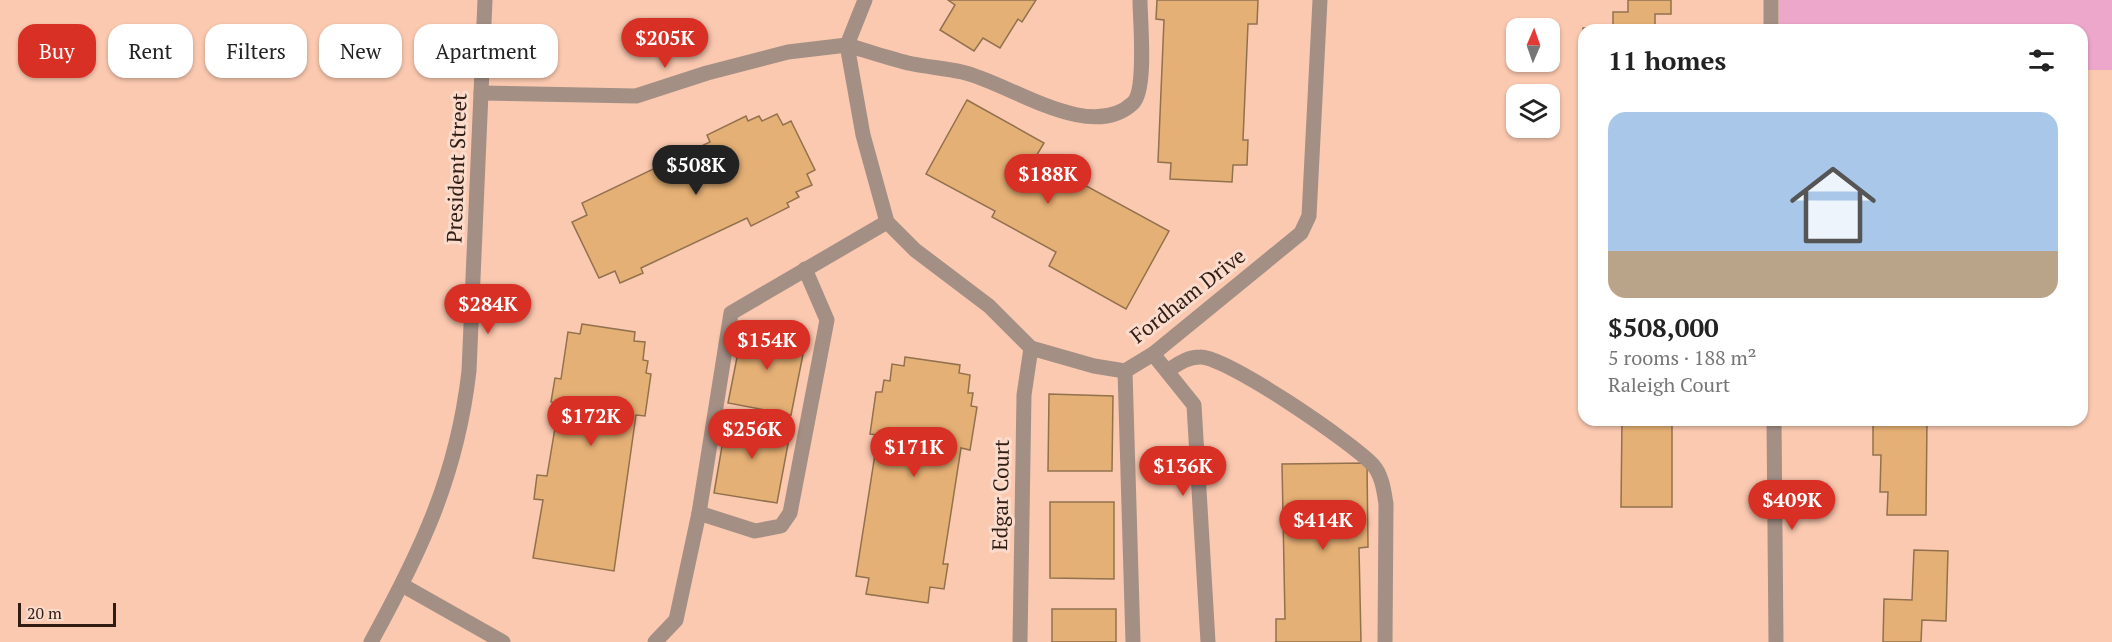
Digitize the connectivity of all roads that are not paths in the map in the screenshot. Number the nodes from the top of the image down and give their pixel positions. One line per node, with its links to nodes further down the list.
1 (485, 0): 8 (street, President Street)
2 (865, 0): 7 (street)
3 (1140, 0): 7 (street)
4 (1320, 0): 12 (street, Fordham Drive)
5 (1771, 0): 6 (street)
6 (1771, 24)
7 (847, 45): 8 (street); 9 (street, Fordham Drive)
8 (481, 93): 17 (street, President Street)
9 (887, 222): 10 (street); 11 (street, Fordham Drive)
10 (805, 269): 16 (street); 16 (street)
11 (1031, 348): 13 (street, Fordham Drive); 21 (street, Edgar Court)
12 (1153, 354): 13 (street, Fordham Drive); 14 (street)
13 (1125, 370): 22 (street)
14 (1167, 371): 23 (street); 24 (street)
15 (1774, 426): 25 (street)
16 (699, 513): 20 (street)
17 (402, 585): 18 (street, President Street); 19 (street)
18 (371, 642)
19 (503, 642)
20 (656, 642)
21 (1020, 642)
22 (1133, 642)
23 (1208, 642)
24 (1385, 642)
25 (1776, 642)

